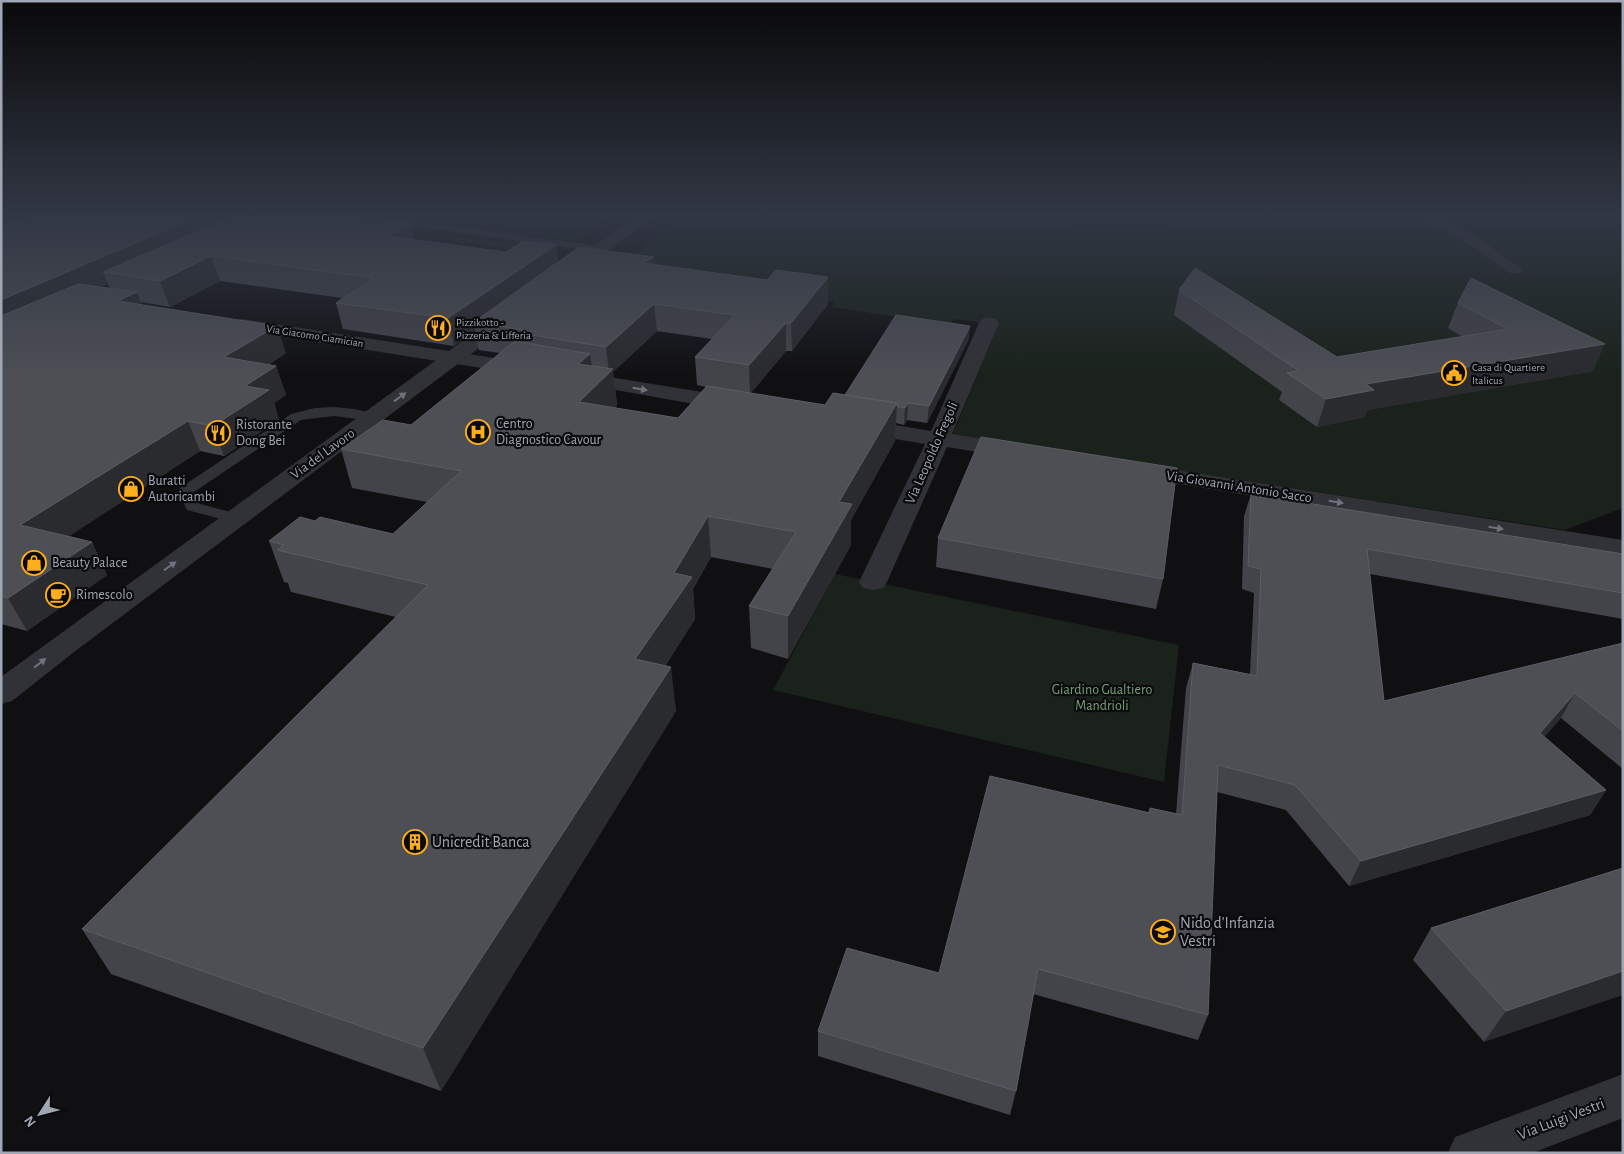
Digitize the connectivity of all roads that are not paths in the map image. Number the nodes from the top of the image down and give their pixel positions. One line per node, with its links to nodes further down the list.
1 (572, 270): 2 (street)
2 (553, 284)
3 (521, 308): 6 (street, Via del Lavoro)
4 (224, 322): 6 (street, Via Giacomo Ciamician)
5 (989, 323): 10 (street, Via Leopoldo Fregoli)
6 (454, 357): 7 (street, one-way to 7); 8 (street, Via del Lavoro, one-way to 6)
7 (753, 408)
8 (373, 417): 13 (street, Via del Lavoro); 13 (lane)
9 (841, 422): 10 (street)
10 (939, 439): 11 (street); 15 (street, Via Leopoldo Fregoli)
11 (1038, 455)
12 (1116, 467): 14 (street, Via Giovanni Antonio Sacco, one-way to 14)
13 (236, 518): 16 (street, Via del Lavoro, one-way to 13)
14 (1618, 549)
15 (873, 582)
16 (1, 693)
17 (1623, 1096): 18 (street, Via Luigi Vestri)
18 (1471, 1153)

